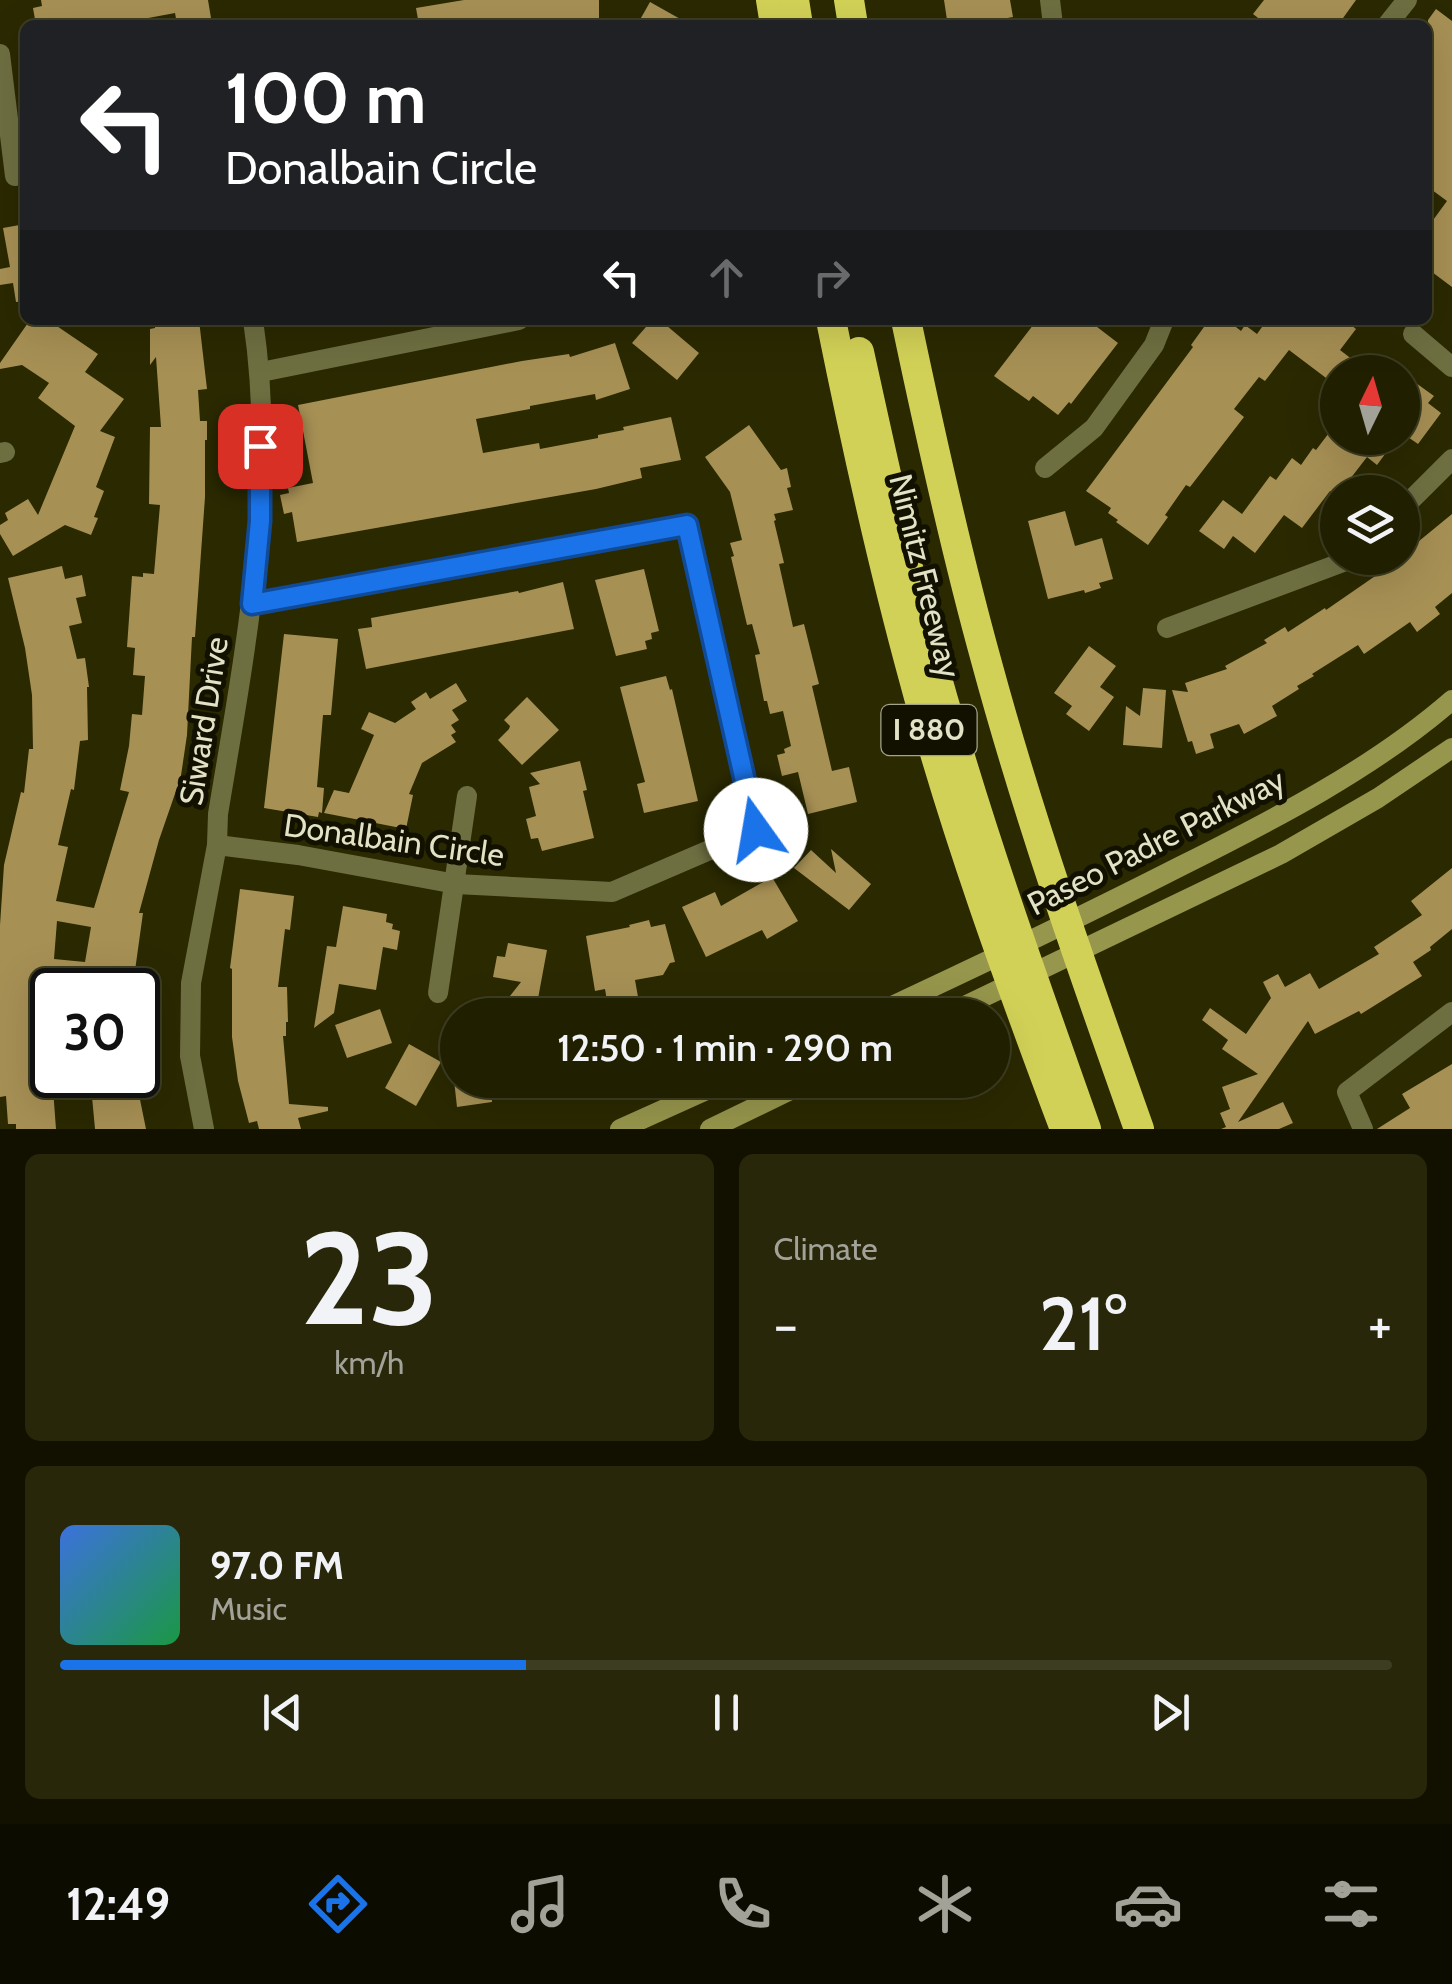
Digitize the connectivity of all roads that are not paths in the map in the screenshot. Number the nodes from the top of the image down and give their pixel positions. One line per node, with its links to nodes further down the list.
1 (1407, 0): 2 (street)
2 (1392, 20)
3 (0, 54): 4 (street)
4 (13, 177)
5 (254, 325): 13 (street, Siward Drive)
6 (495, 325): 13 (street)
7 (832, 325): 34 (highway, Nimitz Freeway / I 880)
8 (853, 325): 35 (highway, I 880)
9 (907, 325): 36 (highway, Nimitz Freeway / I 880)
10 (1162, 325): 15 (street)
11 (1413, 334): 12 (street)
12 (1452, 367)
13 (261, 372): 18 (street, Siward Drive)
14 (1452, 459): 16 (street)
15 (1045, 468)
16 (1420, 491)
17 (1320, 571): 19 (street)
18 (252, 604): 23 (street, Siward Drive); 24 (street, Donalbain Circle)
19 (1167, 628)
20 (1452, 700): 26 (main road, Paseo Padre Parkway)
21 (1452, 748): 27 (main road, Paseo Padre Parkway)
22 (468, 796): 24 (street)
23 (217, 846): 24 (street, Donalbain Circle); 31 (street, Siward Drive)
24 (456, 884): 25 (street)
25 (438, 993)
26 (909, 998)
27 (982, 998)
28 (1452, 1012): 37 (street)
29 (689, 1098): 32 (main road)
30 (775, 1098): 33 (main road)
31 (204, 1129)
32 (620, 1129)
33 (710, 1129)
34 (1064, 1129)
35 (1086, 1129)
36 (1139, 1129)
37 (1363, 1129)

